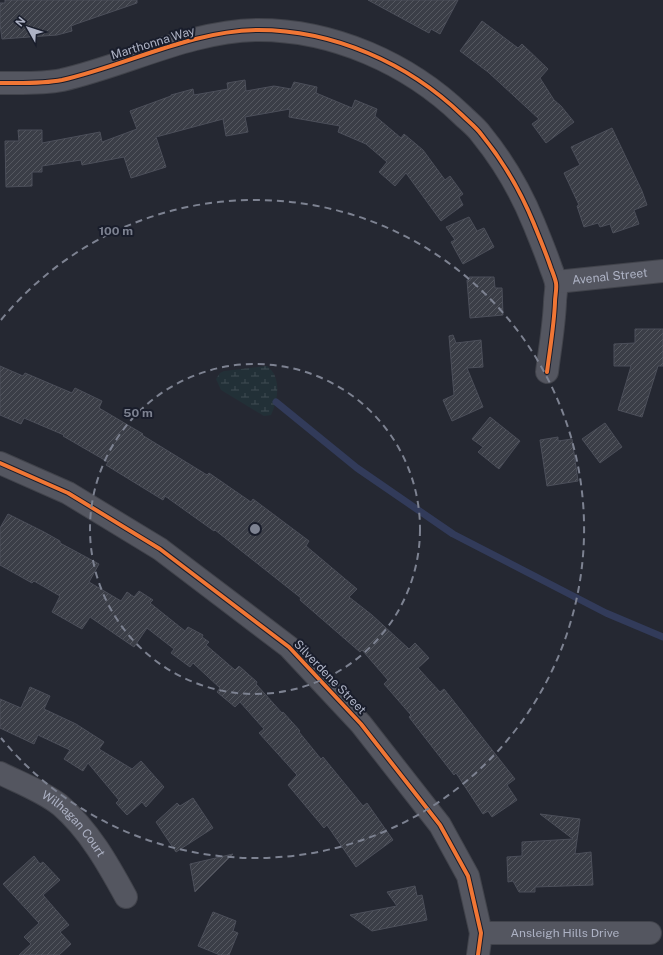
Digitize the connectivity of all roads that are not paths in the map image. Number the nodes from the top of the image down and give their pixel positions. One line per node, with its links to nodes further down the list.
1 (0, 83): 3 (street, Marthonna Way)
2 (663, 271): 3 (street, Avenal Street)
3 (556, 282): 4 (street, Marthonna Way)
4 (547, 372)
5 (0, 463): 9 (street, Silverdene Street)
6 (0, 773): 7 (street, Wilhagan Court)
7 (126, 897)
8 (650, 932): 9 (street, Ansleigh Hills Drive)
9 (481, 934): 10 (street, Silverdene Street)
10 (478, 955)

